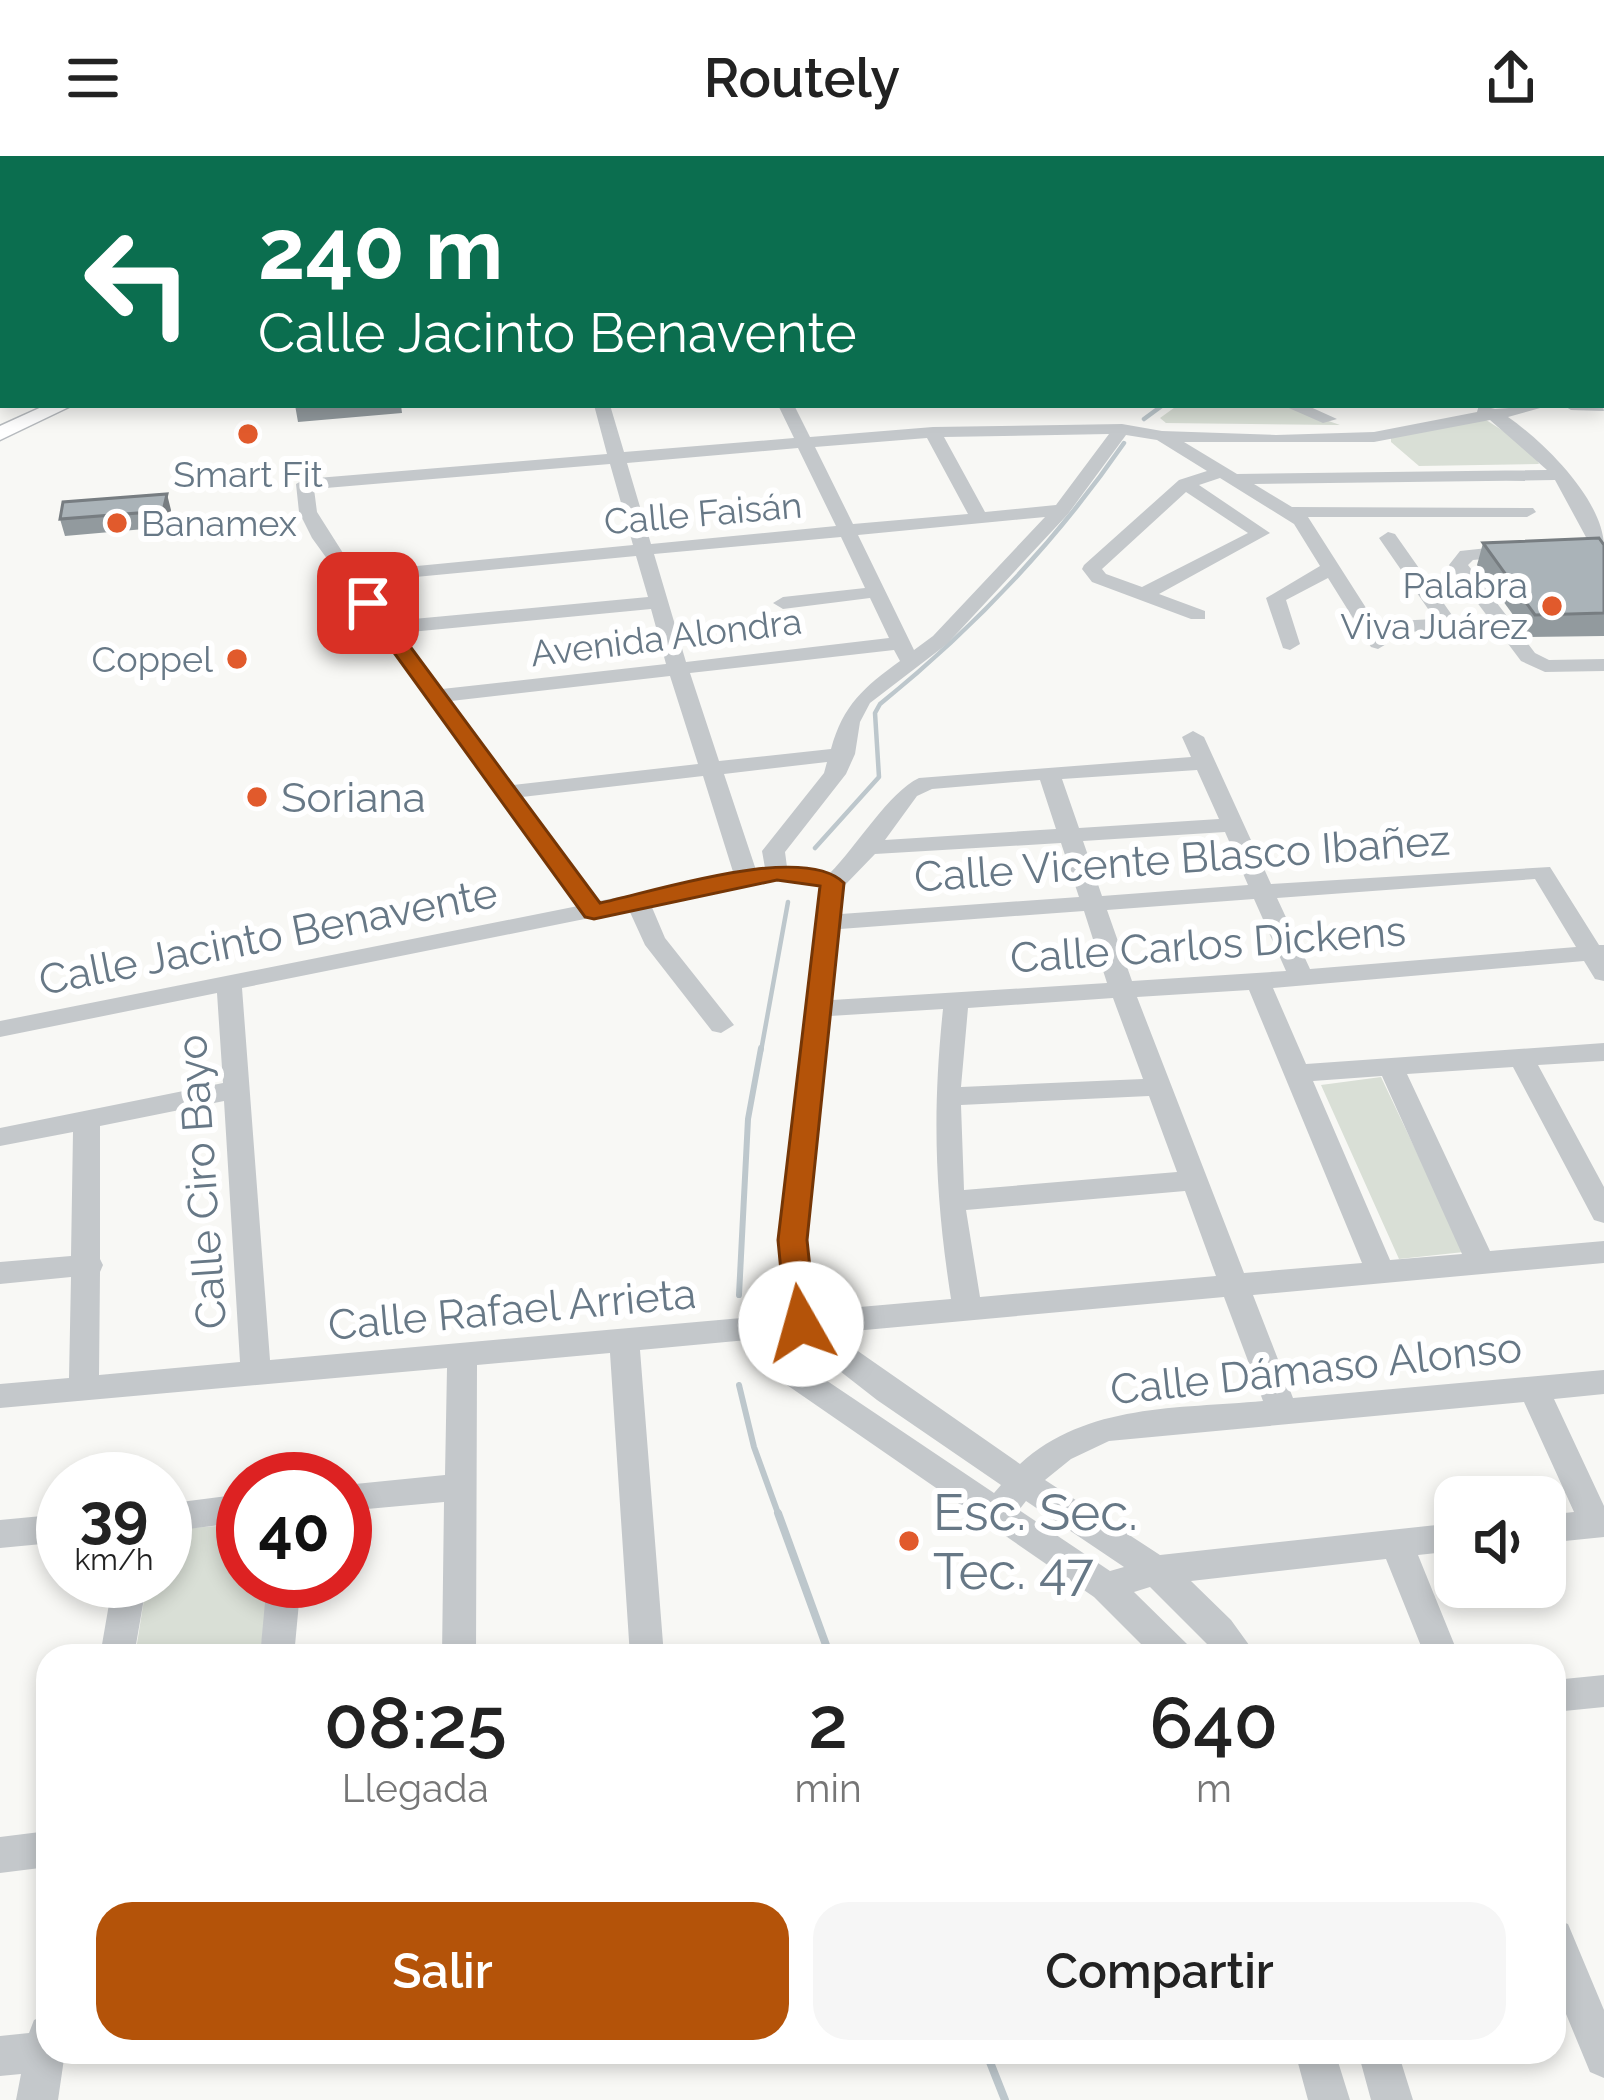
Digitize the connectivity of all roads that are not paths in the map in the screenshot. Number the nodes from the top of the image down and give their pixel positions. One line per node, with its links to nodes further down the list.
1 (56, 408): 9 (main road)
2 (603, 408): 13 (street)
3 (787, 408): 11 (street)
4 (1298, 408): 5 (street)
5 (1339, 408)
6 (1482, 409): 12 (street); 14 (street)
7 (1122, 429): 8 (street); 10 (street); 19 (street)
8 (933, 432): 11 (street); 22 (street)
9 (0, 434)
10 (1162, 436): 12 (street); 15 (street)
11 (802, 440): 13 (street); 23 (street)
12 (1394, 455): 14 (street); 15 (street)
13 (617, 458): 25 (street); 27 (street)
14 (1559, 475): 17 (street)
15 (1228, 476): 16 (street); 20 (street)
16 (1185, 484): 29 (street); 29 (street)
17 (1580, 509): 18 (street); 38 (street)
18 (1604, 509)
19 (1062, 510): 22 (street, Calle Faisán); 37 (street)
20 (1291, 512): 21 (street); 26 (street)
21 (1527, 512)
22 (980, 519): 23 (street, Calle Faisán)
23 (847, 533): 25 (street, Calle Faisán); 28 (street)
24 (1388, 538): 34 (street)
25 (645, 552): 27 (street, Calle Faisán); 30 (street)
26 (1333, 568): 34 (street); 36 (street)
27 (349, 578): 35 (street)
28 (876, 592): 31 (street); 37 (street)
29 (1144, 594): 32 (street)
30 (659, 602): 35 (street); 39 (street)
31 (783, 603)
32 (1198, 614)
33 (1475, 623): 34 (street)
34 (1449, 626)
35 (386, 628): 40 (street)
36 (1290, 644)
37 (906, 653): 39 (street, Avenida Alondra); 42 (street)
38 (1604, 665)
39 (678, 669): 40 (street, Avenida Alondra); 44 (street)
40 (438, 696): 46 (street)
41 (1193, 737): 43 (street)
42 (844, 754): 44 (street); 50 (street)
43 (1207, 763): 45 (street); 47 (street)
44 (711, 768): 46 (street); 51 (street)
45 (1049, 774): 48 (street); 49 (street)
46 (506, 792): 56 (street)
47 (1232, 825): 48 (street); 53 (street)
48 (1072, 835): 49 (street); 55 (street)
49 (868, 848): 52 (street)
50 (777, 873): 51 (street, Calle Jacinto Benavente); 52 (street, Calle Jacinto Benavente)
51 (747, 878): 54 (street, Calle Jacinto Benavente)
52 (832, 883): 57 (street)
53 (1262, 892): 55 (street, Calle Vicente Blasco Ibañez); 58 (street, Calle Vicente Blasco Ibañez); 59 (street)
54 (638, 902): 56 (street, Calle Jacinto Benavente); 65 (street)
55 (1096, 904): 57 (street, Calle Vicente Blasco Ibañez); 61 (street)
56 (594, 911): 62 (street, Calle Jacinto Benavente)
57 (828, 922): 64 (street)
58 (1599, 960): 59 (street, Calle Carlos Dickens)
59 (1301, 977): 60 (street, Calle Carlos Dickens)
60 (1258, 981): 61 (street, Calle Carlos Dickens); 71 (street)
61 (1122, 989): 63 (street, Calle Carlos Dickens); 72 (street)
62 (229, 992): 66 (street, Calle Jacinto Benavente); 67 (street); 73 (street, Calle Ciro Bayo)
63 (956, 1002): 64 (street, Calle Carlos Dickens); 74 (street)
64 (817, 1009): 87 (street)
65 (721, 1025)
66 (0, 1029)
67 (0, 1048)
68 (1604, 1052): 69 (street)
69 (1521, 1058): 70 (street); 79 (street)
70 (1390, 1066): 71 (street); 81 (street)
71 (1297, 1073): 83 (street)
72 (1158, 1087): 74 (street); 77 (street)
73 (238, 1089): 75 (street); 90 (street, Calle Ciro Bayo)
74 (947, 1097): 78 (street)
75 (87, 1119): 76 (street); 82 (street)
76 (0, 1137)
77 (1194, 1180): 78 (street); 85 (street)
78 (950, 1201): 86 (street)
79 (1604, 1214)
80 (1604, 1252): 81 (street, Calle Rafael Arrieta)
81 (1480, 1263): 83 (street, Calle Rafael Arrieta)
82 (88, 1265): 84 (street); 92 (street)
83 (1379, 1271): 85 (street, Calle Rafael Arrieta)
84 (0, 1273)
85 (1234, 1286): 86 (street, Calle Rafael Arrieta); 95 (street)
86 (968, 1312): 87 (street, Calle Rafael Arrieta)
87 (788, 1325): 88 (street, Calle Rafael Arrieta); 96 (street); 99 (street)
88 (624, 1341): 89 (street, Calle Rafael Arrieta); 113 (street)
89 (462, 1357): 90 (street, Calle Rafael Arrieta); 97 (street)
90 (256, 1374): 92 (street, Calle Rafael Arrieta)
91 (1604, 1382): 93 (street, Calle Dámaso Alonso)
92 (84, 1389): 94 (street, Calle Rafael Arrieta)
93 (1534, 1389): 95 (street, Calle Dámaso Alonso); 100 (street)
94 (0, 1396)
95 (1282, 1411): 96 (street, Calle Dámaso Alonso)
96 (1021, 1481): 99 (street, Calle Dámaso Alonso); 106 (street)
97 (461, 1487): 98 (street); 112 (street)
98 (372, 1495)
99 (997, 1513): 107 (street)
100 (1600, 1523): 101 (street)
101 (1566, 1526)
102 (36, 1531): 103 (street)
103 (0, 1534)
104 (1434, 1539): 105 (street)
105 (1396, 1543): 106 (street); 116 (street)
106 (1158, 1570): 107 (street); 115 (street)
107 (1106, 1587): 114 (street)
108 (125, 1608): 110 (street)
109 (281, 1608): 111 (street)
110 (119, 1644)
111 (278, 1644)
112 (459, 1644)
113 (646, 1644)
114 (1164, 1644)
115 (1231, 1644)
116 (1437, 1644)
117 (1604, 1691): 118 (street)
118 (1566, 1695)
119 (36, 1851): 120 (street)
120 (0, 1855)
121 (1566, 1967): 124 (street)
122 (36, 2046): 123 (street)
123 (0, 2056)
124 (1604, 2057)
125 (43, 2064): 128 (street)
126 (1318, 2064): 129 (street)
127 (1382, 2064): 130 (street)
128 (37, 2100)
129 (1329, 2100)
130 (1392, 2100)

